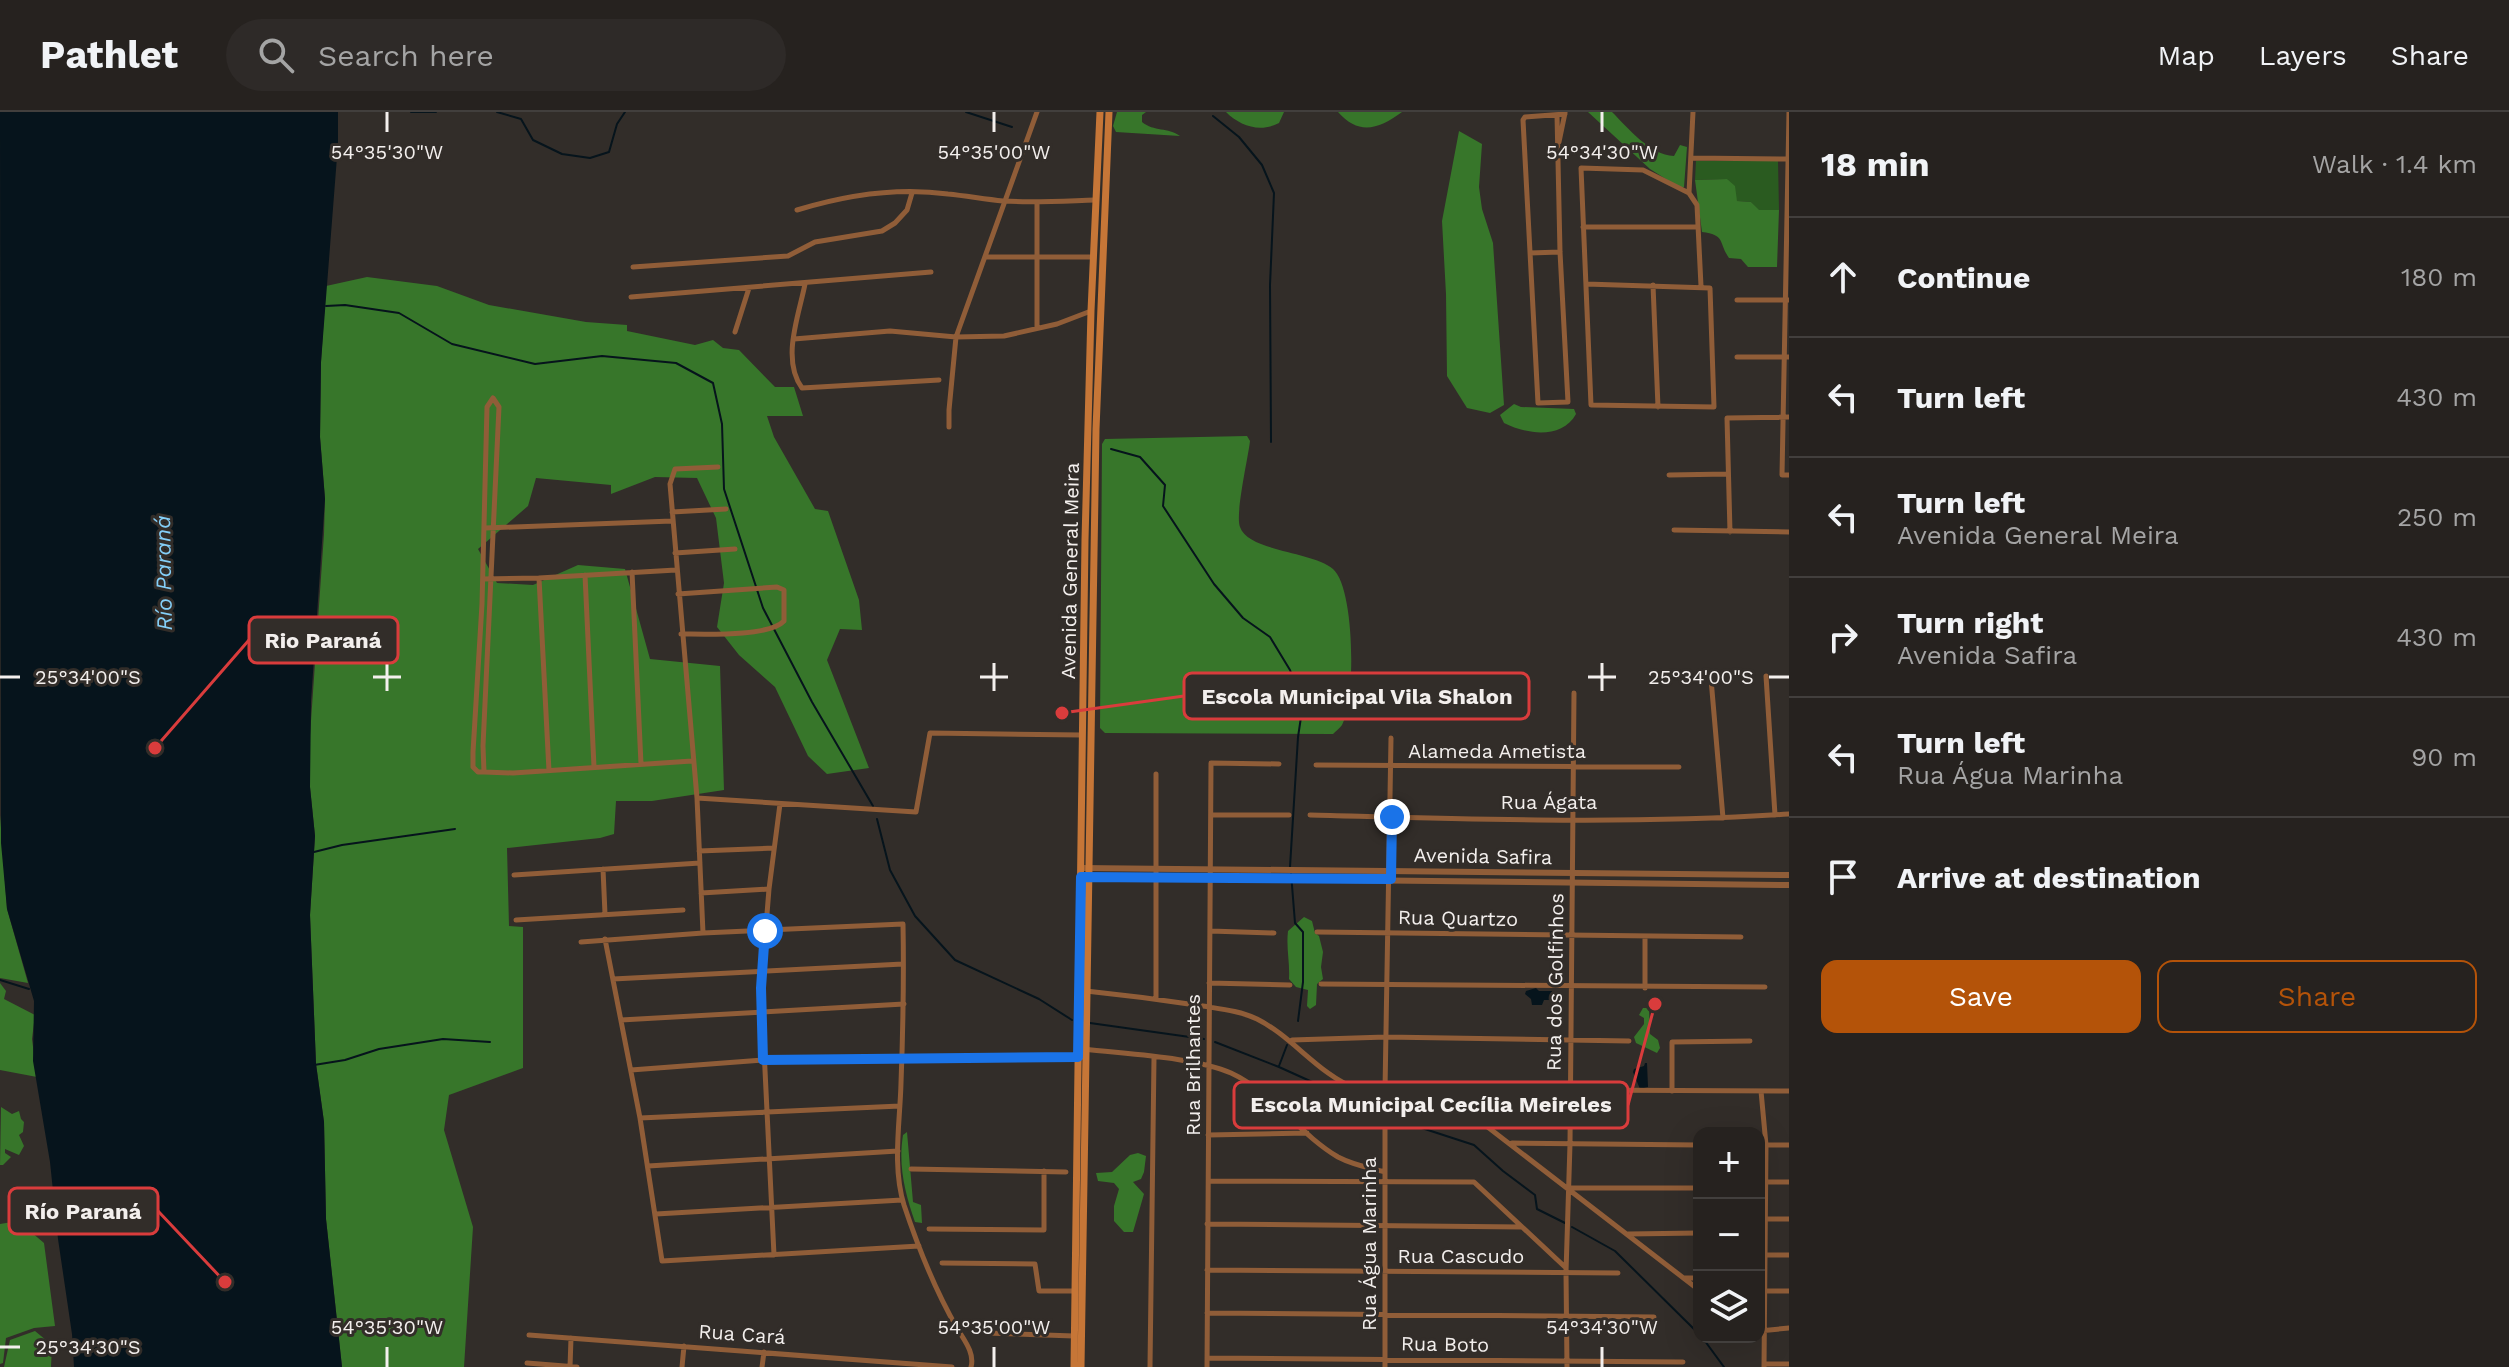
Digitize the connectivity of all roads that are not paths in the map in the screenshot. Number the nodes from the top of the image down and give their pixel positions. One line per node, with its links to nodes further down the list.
1 (1037, 112): 15 (street)
2 (1100, 112): 13 (main road, Avenida General Meira)
3 (1109, 112): 14 (main road, Avenida General Meira)
4 (1693, 112): 9 (street)
5 (1789, 112): 10 (street)
6 (1565, 113): 7 (street); 8 (street)
7 (1557, 115): 8 (street); 22 (street)
8 (1557, 147): 21 (street)
9 (1692, 158): 10 (street); 12 (street)
10 (1788, 159): 18 (street)
11 (912, 193): 15 (street); 17 (street); 26 (street)
12 (1689, 193): 19 (street); 20 (street)
13 (1095, 200): 14 (main road); 16 (street); 25 (main road, Avenida General Meira)
14 (1105, 200): 36 (main road, Avenida General Meira)
15 (1004, 201): 16 (street); 24 (street)
16 (1037, 202): 23 (street)
17 (797, 210)
18 (1788, 212): 35 (street)
19 (1583, 227): 20 (street); 29 (street)
20 (1698, 227): 31 (street)
21 (1560, 252): 22 (street); 22 (street)
22 (1530, 253)
23 (1036, 256): 24 (street); 25 (street); 37 (street)
24 (985, 257): 39 (street)
25 (1093, 257): 36 (main road, Avenida General Meira)
26 (633, 267)
27 (931, 272): 28 (street)
28 (805, 284): 32 (street); 40 (street)
29 (1586, 284): 30 (street); 44 (street)
30 (1653, 285): 31 (street); 44 (street)
31 (1701, 286): 44 (street)
32 (749, 288): 33 (street); 38 (street)
33 (631, 297)
34 (1737, 300): 35 (street)
35 (1787, 300): 42 (street)
36 (1095, 311): 37 (street); 72 (main road, Avenida General Meira)
37 (1037, 328): 39 (street)
38 (735, 332)
39 (956, 337): 40 (street); 46 (street)
40 (794, 339): 43 (street)
41 (1737, 357): 42 (street)
42 (1786, 357): 45 (street)
43 (939, 380)
44 (1658, 407)
45 (1786, 417): 48 (street); 50 (street)
46 (949, 427)
47 (718, 467): 52 (street)
48 (1728, 474): 49 (street); 57 (street)
49 (1669, 475)
50 (1785, 475)
51 (726, 509): 52 (street)
52 (672, 512): 53 (street)
53 (672, 521): 54 (street); 60 (street)
54 (495, 527): 55 (street); 55 (street); 66 (street)
55 (485, 528): 65 (street)
56 (1674, 530): 57 (street)
57 (1730, 532): 58 (street)
58 (1789, 532)
59 (735, 549): 60 (street)
60 (675, 553): 61 (street)
61 (676, 570): 62 (street); 67 (street)
62 (632, 572): 63 (street); 75 (street)
63 (585, 575): 64 (street); 79 (street)
64 (539, 578): 66 (street); 82 (street)
65 (483, 579): 66 (street); 83 (street)
66 (492, 579): 83 (street)
67 (678, 594): 68 (street); 68 (street)
68 (681, 634): 74 (street)
69 (1766, 676): 91 (street)
70 (1711, 679): 93 (street)
71 (1574, 693): 80 (street, Rua dos Golfinhos)
72 (1088, 735): 86 (street); 101 (main road, Avenida General Meira)
73 (1391, 738): 78 (street, Rua Água Marinha)
74 (692, 761): 75 (street); 85 (street)
75 (641, 764): 79 (street)
76 (1279, 764): 88 (street, Rua Brilhantes)
77 (1316, 765): 78 (street, Alameda Ametista)
78 (1392, 766): 80 (street, Alameda Ametista); 92 (street, Rua Água Marinha)
79 (594, 767): 82 (street)
80 (1573, 767): 81 (street, Alameda Ametista); 94 (street, Rua dos Golfinhos)
81 (1679, 767)
82 (549, 771): 83 (street)
83 (484, 772)
84 (1156, 774): 98 (street)
85 (697, 798): 86 (street); 96 (street)
86 (780, 804): 95 (street)
87 (1789, 814): 91 (street, Rua Ágata)
88 (1211, 815): 89 (street); 99 (street, Rua Brilhantes)
89 (1289, 815)
90 (1310, 815): 92 (street, Rua Ágata)
91 (1775, 815): 93 (street, Rua Ágata)
92 (1392, 817): 94 (street, Rua Ágata); 105 (street, Rua Água Marinha)
93 (1723, 818): 94 (street, Rua Ágata)
94 (1571, 819): 102 (street, Rua dos Golfinhos)
95 (774, 848): 96 (street); 112 (street)
96 (699, 851): 97 (street)
97 (700, 863): 100 (street); 113 (street)
98 (1155, 867): 99 (street, Avenida Safira); 101 (street, Avenida Safira); 107 (street)
99 (1211, 868): 105 (street, Avenida Safira); 108 (street, Rua Brilhantes)
100 (603, 869): 104 (street); 115 (street)
101 (1084, 872): 107 (street, Avenida Safira); 138 (main road, Avenida General Meira); 149 (main road, Avenida General Meira)
102 (1573, 873): 103 (street, Avenida Safira); 105 (street, Avenida Safira); 109 (street, Rua dos Golfinhos)
103 (1689, 874): 106 (street, Avenida Safira); 110 (street)
104 (514, 875)
105 (1390, 875): 108 (street, Avenida Safira); 109 (street, Avenida Safira); 122 (street, Rua Água Marinha)
106 (1789, 875)
107 (1155, 877): 108 (street, Avenida Safira); 139 (street)
108 (1211, 878): 118 (street, Rua Brilhantes)
109 (1572, 882): 110 (street, Avenida Safira); 123 (street, Rua dos Golfinhos)
110 (1689, 884): 111 (street, Avenida Safira)
111 (1789, 885)
112 (769, 889): 113 (street); 117 (street)
113 (701, 893): 120 (street)
114 (683, 910): 115 (street)
115 (605, 914): 116 (street)
116 (516, 920)
117 (765, 931): 120 (street); 128 (street); 129 (street)
118 (1210, 931): 121 (street); 131 (street, Rua Brilhantes)
119 (1317, 932): 122 (street, Rua Quartzo)
120 (703, 933): 126 (street)
121 (1274, 933)
122 (1388, 933): 123 (street, Rua Quartzo); 134 (street, Rua Água Marinha)
123 (1571, 936): 124 (street, Rua Quartzo); 136 (street, Rua dos Golfinhos)
124 (1645, 936): 125 (street, Rua Quartzo); 137 (street)
125 (1741, 937)
126 (605, 939): 127 (street); 130 (street)
127 (581, 942)
128 (903, 964): 129 (street); 140 (street)
129 (761, 970): 130 (street); 142 (street)
130 (613, 979): 143 (street)
131 (1209, 983): 133 (street); 141 (street, Rua Brilhantes)
132 (1321, 984): 134 (street)
133 (1290, 985)
134 (1387, 985): 136 (street); 144 (street, Rua Água Marinha)
135 (1765, 987): 137 (street)
136 (1571, 988): 137 (street); 146 (street, Rua dos Golfinhos)
137 (1645, 988)
138 (1086, 991): 139 (street); 149 (main road, Avenida General Meira)
139 (1156, 998): 141 (street)
140 (904, 1004): 142 (street); 150 (street)
141 (1209, 1007): 145 (street); 153 (street, Rua Brilhantes)
142 (761, 1011): 143 (street); 152 (street)
143 (621, 1020): 154 (street)
144 (1386, 1037): 145 (street); 146 (street); 155 (street, Rua Água Marinha)
145 (1291, 1040): 155 (street)
146 (1570, 1040): 147 (street); 157 (street, Rua dos Golfinhos)
147 (1629, 1041)
148 (1750, 1041): 158 (street)
149 (1082, 1053): 150 (street); 151 (street); 177 (main road, Avenida General Meira); 239 (main road, Avenida General Meira)
150 (902, 1057): 152 (street); 161 (street)
151 (1154, 1058): 153 (street); 240 (street)
152 (763, 1060): 154 (street); 162 (street)
153 (1210, 1066): 165 (street); 166 (street, Rua Brilhantes)
154 (631, 1070): 163 (street)
155 (1385, 1090): 156 (street); 178 (street, Rua Água Marinha)
156 (1440, 1091): 157 (street); 167 (street)
157 (1570, 1091): 158 (street); 168 (street, Rua dos Golfinhos)
158 (1672, 1091): 159 (street)
159 (1761, 1091): 160 (street); 164 (street)
160 (1789, 1091)
161 (900, 1106): 162 (street); 172 (street)
162 (767, 1112): 163 (street); 173 (street)
163 (640, 1118): 174 (street)
164 (1762, 1127)
165 (1308, 1133): 166 (street); 178 (street)
166 (1208, 1135): 179 (street, Rua Brilhantes)
167 (1509, 1143): 168 (street); 183 (street)
168 (1570, 1144): 169 (street); 183 (street, Rua dos Golfinhos)
169 (1693, 1145)
170 (1765, 1145): 171 (street)
171 (1789, 1145)
172 (898, 1151): 173 (street); 185 (street)
173 (769, 1159): 174 (street); 186 (street)
174 (648, 1166): 187 (street)
175 (911, 1169): 176 (street)
176 (1044, 1171): 177 (street); 193 (street)
177 (1071, 1172): 208 (main road, Avenida General Meira)
178 (1385, 1172): 180 (street, Rua Água Marinha)
179 (1208, 1181): 180 (street); 190 (street, Rua Brilhantes)
180 (1385, 1181): 191 (street, Rua Água Marinha); 192 (street)
181 (1789, 1182): 182 (street)
182 (1765, 1186)
183 (1569, 1188): 184 (street); 195 (street); 202 (street, Rua dos Golfinhos)
184 (1693, 1188)
185 (903, 1200): 186 (street); 196 (street)
186 (771, 1207): 187 (street); 197 (street)
187 (656, 1214): 197 (street)
188 (1765, 1219): 189 (street)
189 (1789, 1219)
190 (1207, 1224): 191 (street); 201 (street, Rua Brilhantes)
191 (1386, 1226): 192 (street); 203 (street, Rua Água Marinha)
192 (1524, 1227): 202 (street)
193 (929, 1229)
194 (1693, 1233): 195 (street)
195 (1627, 1234): 205 (street)
196 (919, 1246): 197 (street); 237 (street)
197 (774, 1255)
198 (1765, 1255): 199 (street)
199 (1789, 1255)
200 (942, 1263): 208 (street)
201 (1207, 1270): 203 (street, Rua Cascudo); 211 (street, Rua Brilhantes)
202 (1566, 1270): 203 (street, Rua Cascudo); 204 (street, Rua Cascudo); 213 (street, Rua dos Golfinhos)
203 (1386, 1271): 212 (street, Rua Água Marinha)
204 (1618, 1273)
205 (1682, 1278): 206 (street); 207 (street)
206 (1693, 1278)
207 (1693, 1286)
208 (1074, 1291): 219 (main road, Avenida General Meira)
209 (1765, 1291): 210 (street)
210 (1789, 1291)
211 (1207, 1313): 212 (street); 224 (street, Rua Brilhantes)
212 (1385, 1315): 213 (street); 225 (street, Rua Água Marinha)
213 (1567, 1317): 214 (street); 229 (street, Rua dos Golfinhos)
214 (1654, 1317)
215 (1789, 1328): 216 (street)
216 (1765, 1331)
217 (986, 1333): 219 (street)
218 (529, 1335): 220 (street, Rua Cará)
219 (1074, 1336): 238 (main road, Avenida General Meira)
220 (571, 1338): 222 (street, Rua Cará); 232 (street)
221 (1763, 1343): 231 (street)
222 (684, 1346): 223 (street, Rua Cará); 234 (street)
223 (764, 1352): 228 (street, Rua Cará); 235 (street)
224 (1207, 1358): 225 (street, Rua Boto); 241 (street, Rua Brilhantes)
225 (1385, 1359): 229 (street, Rua Boto); 242 (street, Rua Água Marinha)
226 (1683, 1362): 229 (street, Rua Boto)
227 (527, 1363): 232 (street)
228 (891, 1364): 236 (street, Rua Cará)
229 (1567, 1364)
230 (1789, 1364): 231 (street)
231 (1764, 1365)
232 (570, 1367): 233 (street)
233 (577, 1367)
234 (682, 1367)
235 (762, 1367)
236 (952, 1367)
237 (971, 1367)
238 (1074, 1367)
239 (1081, 1367)
240 (1150, 1367)
241 (1207, 1367)
242 (1385, 1367)

